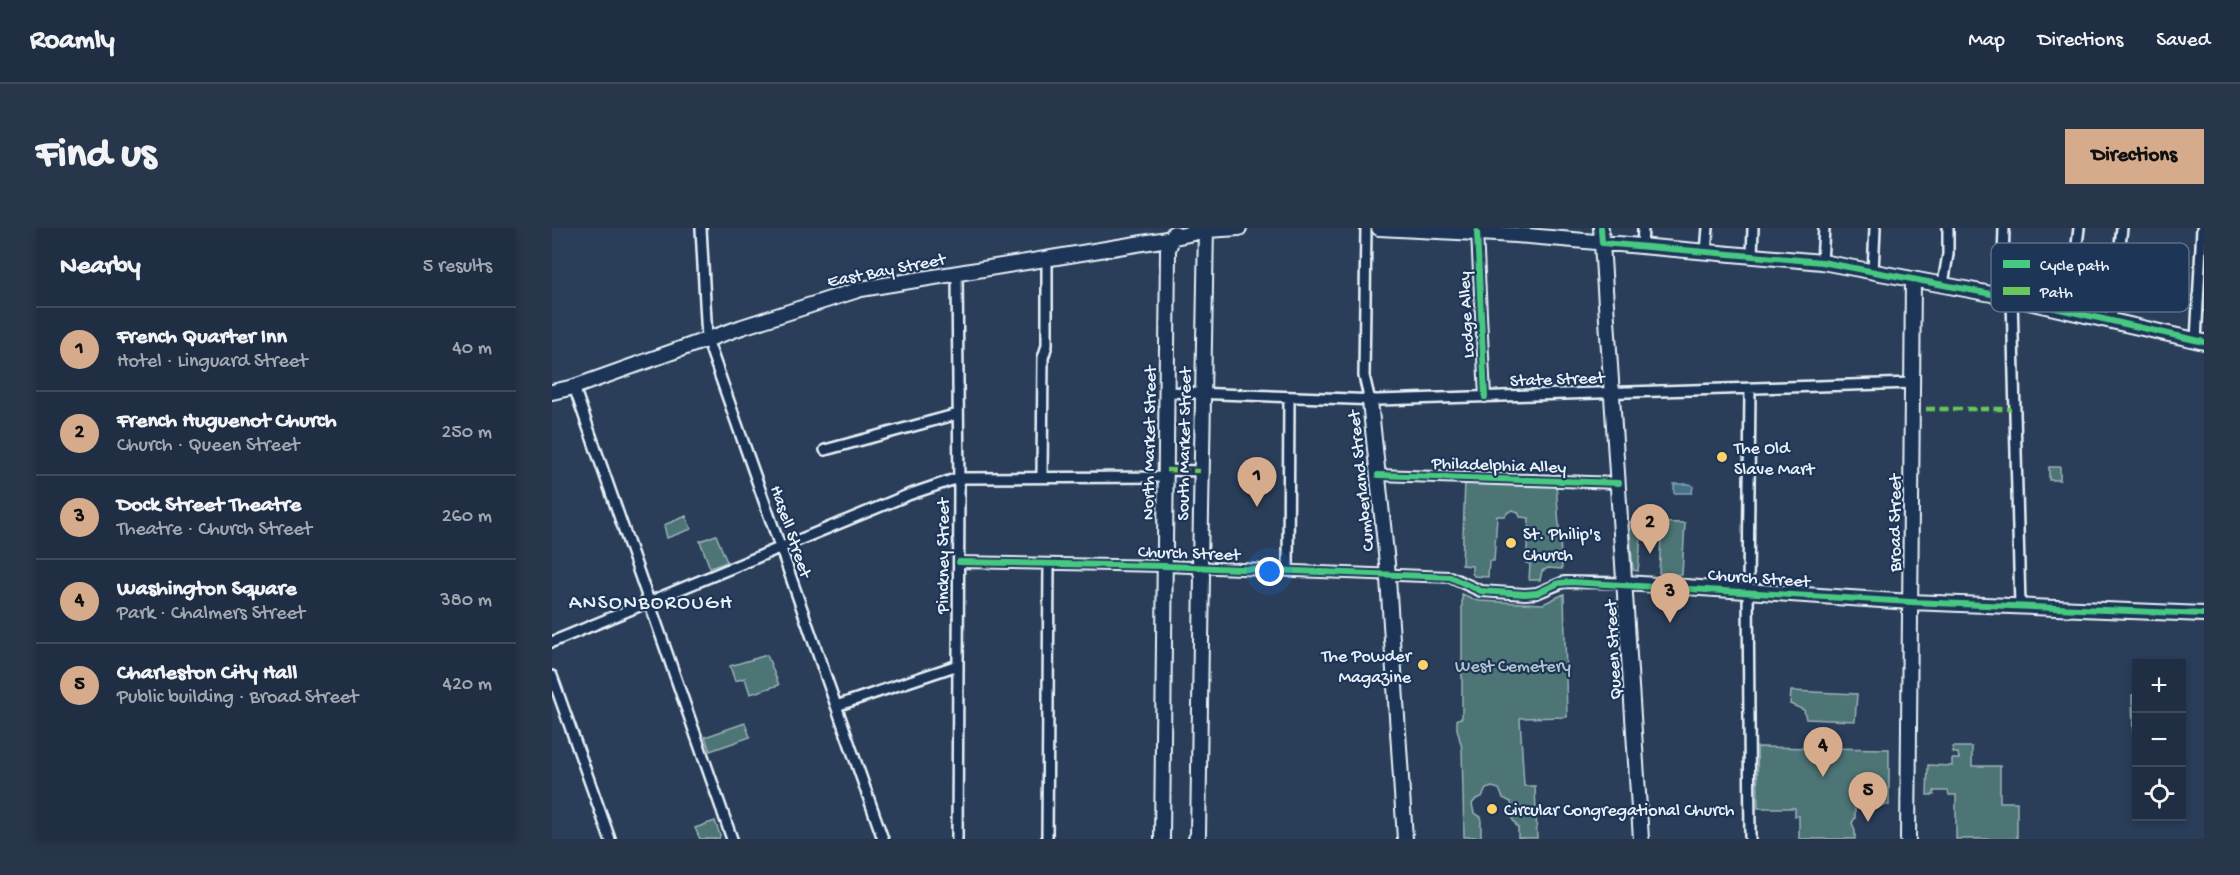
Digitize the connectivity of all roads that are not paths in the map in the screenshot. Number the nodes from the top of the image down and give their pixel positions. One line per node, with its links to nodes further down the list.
1 (701, 228): 37 (street, Hasell Street)
2 (1239, 228): 16 (street, East Bay Street)
3 (1366, 228): 48 (street, Cumberland Street)
4 (1379, 228): 17 (street)
5 (1601, 228): 19 (street, Queen Street)
6 (1643, 228): 23 (street)
7 (1708, 228): 24 (street)
8 (1753, 228): 25 (street)
9 (1824, 228): 27 (street)
10 (1875, 228): 28 (street)
11 (1948, 228): 31 (street)
12 (2004, 228): 20 (street)
13 (2079, 228): 21 (street)
14 (2122, 228): 22 (street)
15 (2202, 228): 38 (street)
16 (1206, 229): 18 (street, East Bay Street); 44 (street, South Market Street)
17 (1477, 232): 19 (street); 47 (street, Lodge Alley)
18 (1174, 233): 26 (street, East Bay Street); 43 (street, North Market Street)
19 (1602, 243): 23 (street); 45 (street, Queen Street)
20 (2005, 243)
21 (2077, 243)
22 (2120, 243)
23 (1642, 247): 24 (street)
24 (1707, 252): 25 (street)
25 (1752, 256): 27 (street)
26 (1047, 259): 29 (street, East Bay Street); 54 (street)
27 (1822, 262): 28 (street)
28 (1873, 272): 30 (street)
29 (957, 273): 37 (street, East Bay Street); 49 (street, Pinckney Street)
30 (1913, 280): 31 (street); 39 (street, Broad Street)
31 (1943, 284): 32 (street)
32 (1991, 294)
33 (2008, 312): 68 (street)
34 (2073, 312): 36 (street)
35 (2112, 312): 36 (street)
36 (2111, 321): 38 (street)
37 (707, 339): 40 (street, East Bay Street); 57 (street, Hasell Street)
38 (2200, 342)
39 (1913, 382): 41 (street, State Street); 66 (street, Broad Street)
40 (574, 387): 42 (street, East Bay Street); 67 (street)
41 (1750, 388): 45 (street, State Street); 65 (street)
42 (552, 392)
43 (1167, 392): 44 (street, State Street); 52 (street, North Market Street)
44 (1202, 393): 46 (street, State Street); 51 (street, South Market Street)
45 (1613, 393): 47 (street, State Street); 56 (street, Queen Street)
46 (1289, 397): 48 (street, State Street); 62 (street)
47 (1485, 397): 48 (street, State Street)
48 (1370, 400): 53 (street, Cumberland Street)
49 (958, 414): 50 (street); 55 (street, Pinckney Street)
50 (825, 450)
51 (1200, 471): 52 (street); 61 (street, South Market Street)
52 (1166, 474): 54 (street); 60 (street, North Market Street)
53 (1378, 475): 56 (street, Philadelphia Alley); 63 (street, Cumberland Street)
54 (1042, 477): 55 (street)
55 (958, 478): 57 (street); 58 (street, Pinckney Street)
56 (1619, 483): 64 (street, Queen Street)
57 (780, 547): 67 (street); 73 (street, Hasell Street)
58 (959, 562): 59 (street, Church Street); 71 (street, Pinckney Street)
59 (1049, 564): 60 (street, Church Street); 78 (street)
60 (1165, 566): 61 (street, Church Street); 79 (street, North Market Street)
61 (1200, 568): 62 (street, Church Street); 80 (street, South Market Street)
62 (1287, 571): 63 (street, Church Street)
63 (1387, 574): 64 (street, Church Street); 81 (street, Cumberland Street)
64 (1626, 583): 65 (street, Church Street); 82 (street, Queen Street)
65 (1748, 591): 66 (street, Church Street); 83 (street)
66 (1911, 602): 68 (street, Church Street); 84 (street, Broad Street)
67 (649, 603): 70 (street); 75 (street)
68 (2020, 606): 69 (street, Church Street)
69 (2204, 614)
70 (552, 642)
71 (958, 665): 73 (street); 77 (street, Pinckney Street)
72 (552, 676): 74 (street)
73 (836, 706): 76 (street, Hasell Street)
74 (609, 839)
75 (732, 839)
76 (883, 839)
77 (957, 839)
78 (1047, 839)
79 (1162, 839)
80 (1196, 839)
81 (1405, 839)
82 (1641, 839)
83 (1750, 839)
84 (1908, 839)

